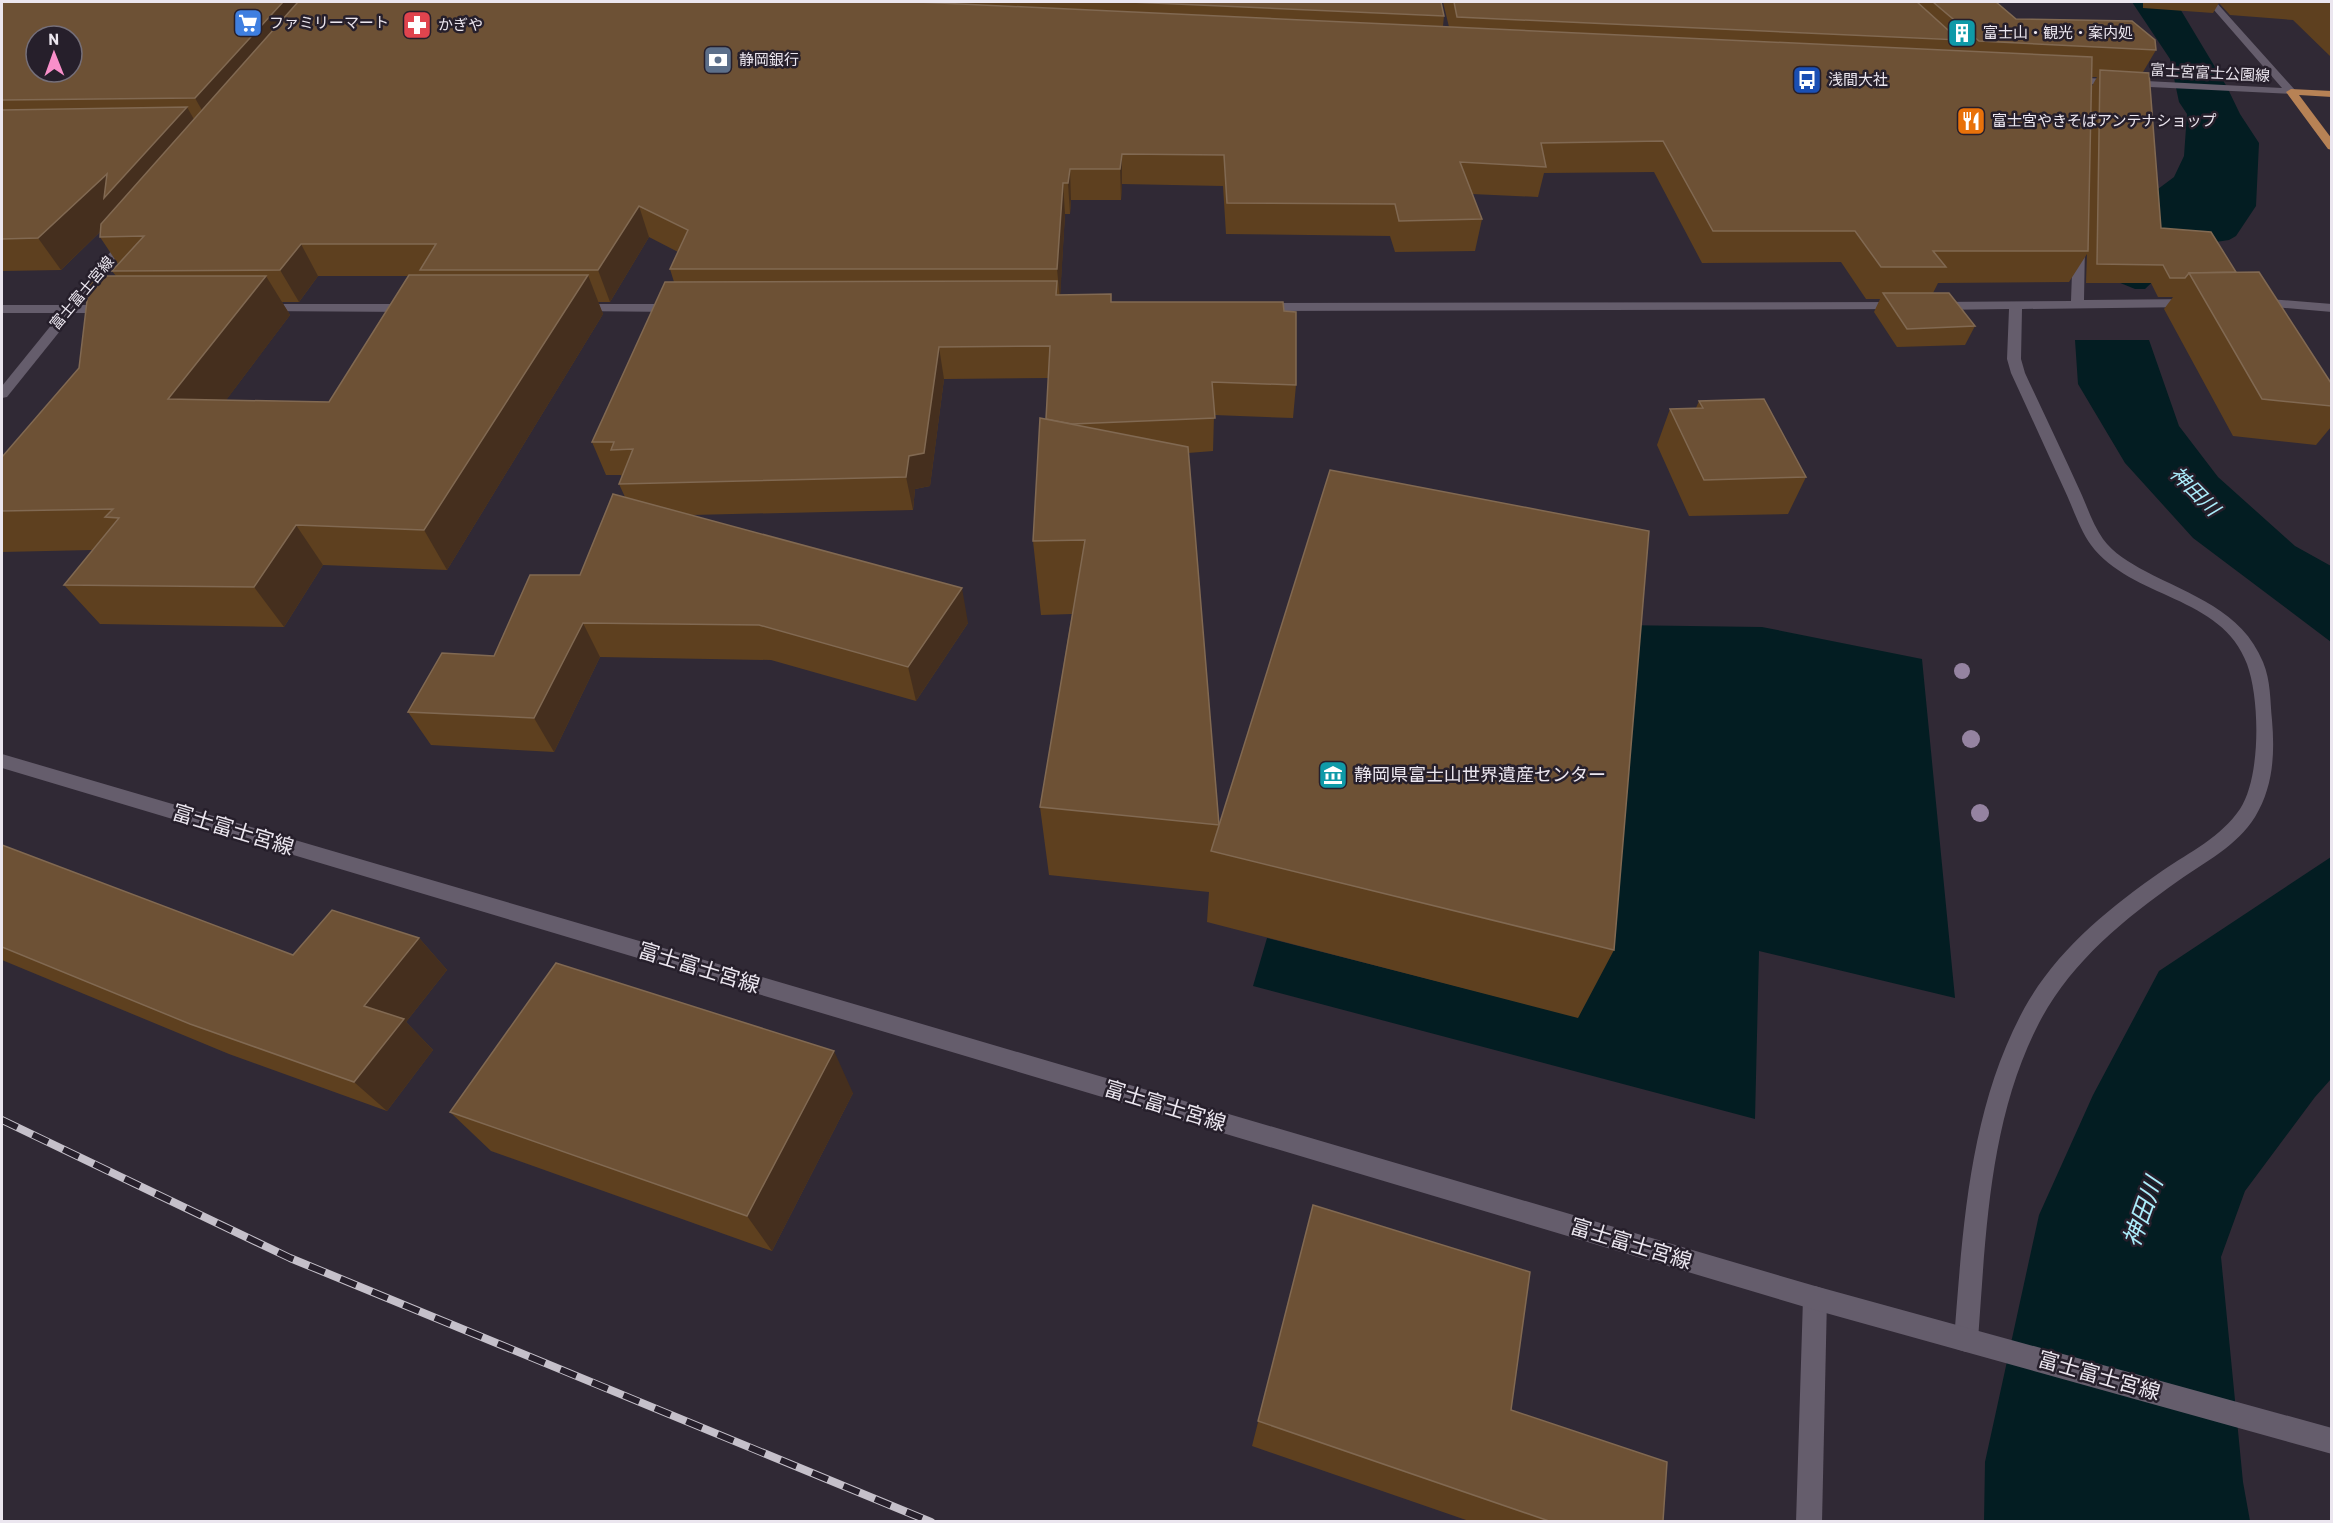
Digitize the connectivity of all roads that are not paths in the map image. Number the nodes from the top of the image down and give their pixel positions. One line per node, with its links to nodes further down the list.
1 (2211, 2): 3 (street, 富士宮富士公園線)
2 (2061, 80): 3 (street, 富士宮富士公園線)
3 (2291, 92): 4 (main road); 5 (main road)
4 (2331, 94)
5 (2331, 147)
6 (135, 230): 18 (street, 富士富士宮線)
7 (2079, 234): 11 (street)
8 (2204, 302): 11 (street)
9 (2238, 302): 16 (street)
10 (2016, 305): 11 (street); 12 (street); 24 (street)
11 (2078, 305)
12 (1251, 307)
13 (427, 308): 20 (street)
14 (558, 308): 15 (street)
15 (690, 308)
16 (2331, 308)
17 (2, 309): 18 (street)
18 (68, 309): 19 (street); 21 (street, 富士富士宮線)
19 (128, 309)
20 (248, 309)
21 (2, 394)
22 (2, 761): 23 (street, 富士富士宮線)
23 (1815, 1298): 24 (street, 富士富士宮線); 26 (street)
24 (1966, 1340): 25 (street, 富士富士宮線)
25 (2331, 1441)
26 (1809, 1521)

